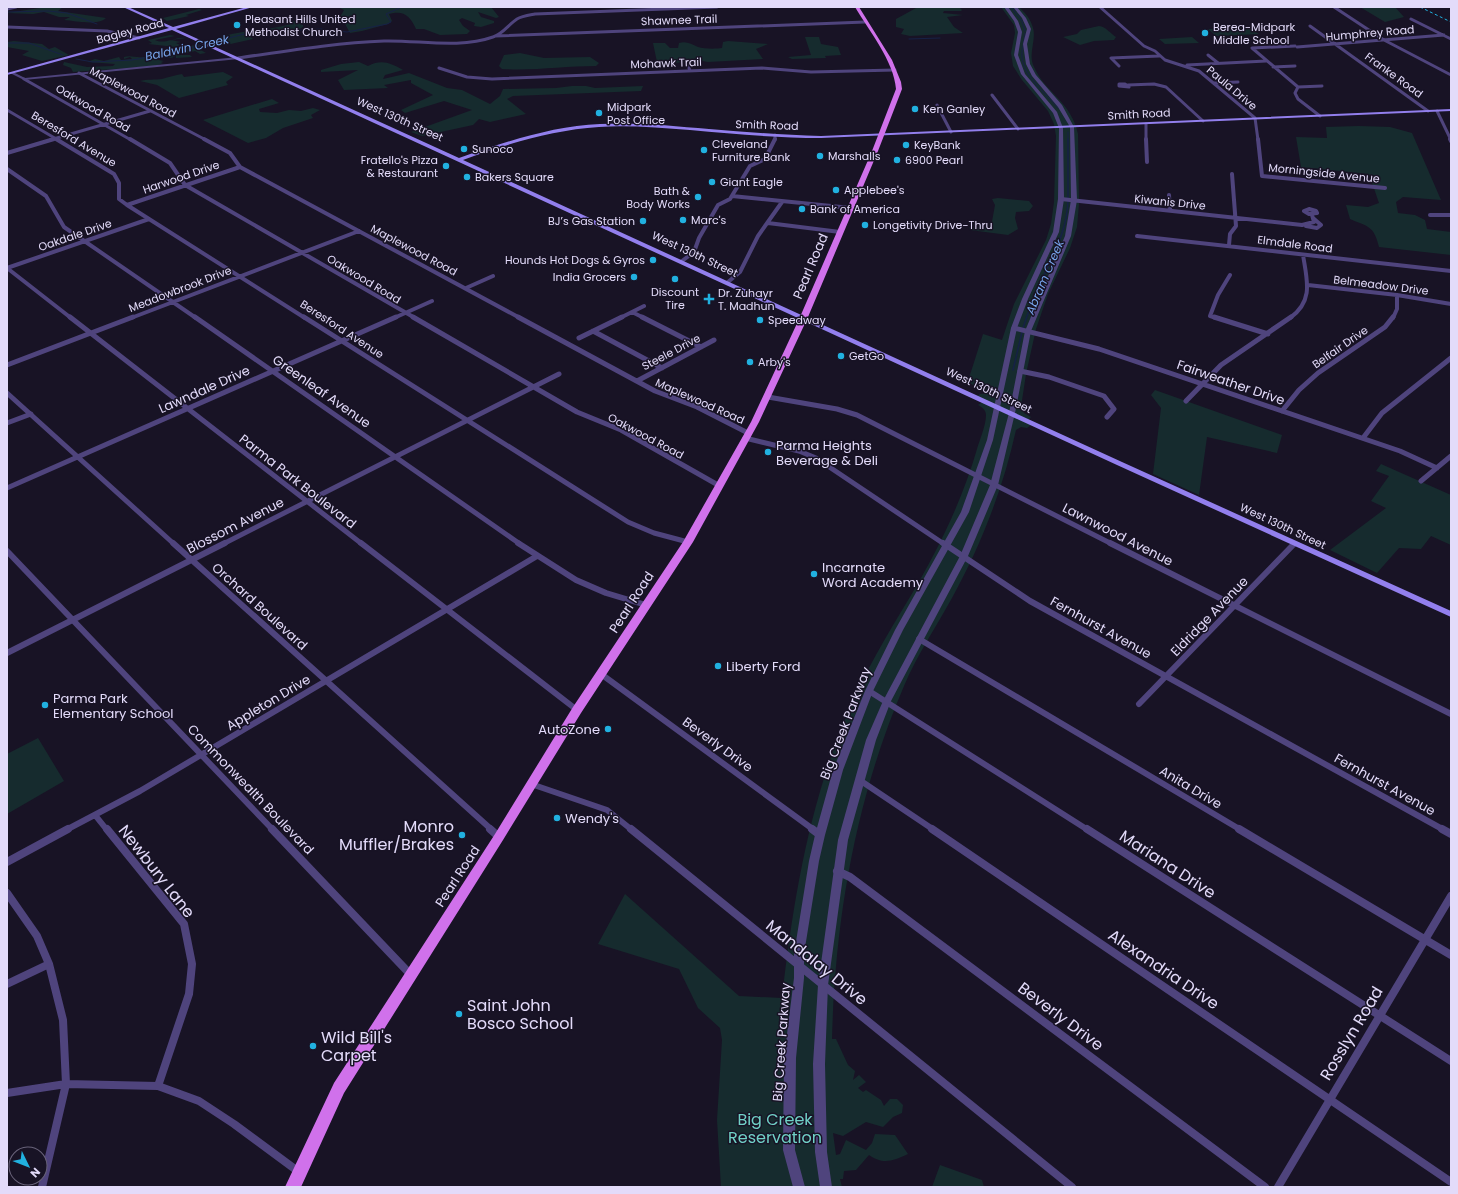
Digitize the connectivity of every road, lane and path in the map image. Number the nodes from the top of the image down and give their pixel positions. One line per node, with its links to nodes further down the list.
1 (16, 7): 10 (street)
2 (125, 7): 16 (main road, West 130th Street)
3 (251, 7): 16 (main road, Bagley Road)
4 (718, 7): 11 (street)
5 (857, 7): 13 (main road, Pearl Road)
6 (1006, 7): 17 (street)
7 (1015, 7): 18 (street)
8 (1100, 7): 26 (street, Paula Drive)
9 (1334, 7): 23 (street)
10 (7, 9)
11 (624, 9): 20 (street)
12 (1411, 19): 19 (street)
13 (865, 22): 20 (street, Shawnee Trail); 36 (main road, Pearl Road)
14 (1310, 26): 24 (street, Franke Road)
15 (7, 27): 21 (street)
16 (173, 29): 21 (main road, Bagley Road); 27 (main road, West 130th Street)
17 (1020, 32): 18 (street); 61 (street, Big Creek Parkway)
18 (1029, 32): 60 (street)
19 (1444, 36): 22 (street); 23 (street, Humphrey Road)
20 (494, 37): 27 (street, Shawnee Trail)
21 (139, 38): 38 (main road, Bagley Road)
22 (1451, 39)
23 (1384, 40): 24 (street, Humphrey Road); 41 (street)
24 (1337, 46): 28 (street, Humphrey Road); 53 (street, Franke Road)
25 (1208, 55): 30 (street)
26 (1159, 56): 31 (street); 32 (street, Paula Drive)
27 (238, 58): 39 (street); 71 (main road, West 130th Street)
28 (1266, 61): 30 (street); 34 (street)
29 (687, 62): 37 (street)
30 (1218, 63): 32 (street)
31 (1119, 66)
32 (1184, 66): 44 (street, Paula Drive)
33 (1295, 66): 34 (street)
34 (1273, 67): 47 (street)
35 (439, 68): 37 (street, Mohawk Trail)
36 (895, 70): 37 (street, Mohawk Trail); 67 (main road, Pearl Road)
37 (690, 72)
38 (12, 73): 40 (main road, Bagley Road); 42 (street, Oakwood Road)
39 (79, 73): 42 (street); 52 (street, Maplewood Road)
40 (7, 74)
41 (1451, 75)
42 (24, 79): 58 (street, Oakwood Road)
43 (1238, 82): 44 (street)
44 (1214, 83): 56 (street, Paula Drive)
45 (1128, 85): 57 (street)
46 (1322, 86): 47 (street)
47 (1298, 87): 55 (street)
48 (992, 95): 63 (street)
49 (937, 105): 65 (street)
50 (7, 110): 68 (street, Beresford Avenue)
51 (1451, 110): 54 (main road, Smith Road)
52 (150, 111): 58 (street); 73 (street, Maplewood Road)
53 (1428, 111): 54 (main road, Smith Road); 55 (main road, Smith Road)
54 (1437, 111): 62 (street)
55 (1320, 116): 56 (main road, Smith Road)
56 (1255, 118): 57 (main road, Smith Road); 77 (street, Morningside Avenue)
57 (1202, 121): 59 (main road, Smith Road)
58 (103, 124): 68 (street); 76 (street, Oakwood Road)
59 (1146, 124): 60 (main road, Smith Road); 72 (street)
60 (1072, 127): 61 (main road, Smith Road); 81 (street)
61 (1061, 128): 63 (main road, Smith Road); 80 (street, Big Creek Parkway)
62 (1446, 129): 64 (street); 69 (street)
63 (1018, 130): 65 (main road, Smith Road)
64 (1451, 130)
65 (951, 132): 67 (main road, Smith Road)
66 (775, 135): 67 (main road, Smith Road); 71 (main road, Smith Road); 79 (street)
67 (880, 135): 84 (main road, Pearl Road)
68 (54, 139): 70 (street); 83 (street, Beresford Avenue)
69 (1451, 142)
70 (7, 153)
71 (460, 159): 99 (main road, West 130th Street)
72 (1147, 162)
73 (240, 167): 76 (street, Harwood Drive); 92 (street, Maplewood Road)
74 (7, 169): 95 (street, Greenleaf Avenue)
75 (1232, 174): 88 (street)
76 (185, 185): 83 (street, Harwood Drive); 97 (street, Oakwood Road)
77 (1385, 188)
78 (1169, 195): 85 (street)
79 (732, 196): 82 (street); 99 (street)
80 (1061, 200): 81 (street, Kiwanis Drive); 116 (street, Big Creek Parkway)
81 (1074, 200): 85 (street, Kiwanis Drive); 118 (street)
82 (782, 202): 84 (street); 90 (street)
83 (127, 205): 89 (street, Beresford Avenue)
84 (851, 208): 93 (main road, Pearl Road)
85 (1170, 210): 88 (street, Kiwanis Drive)
86 (1430, 215): 87 (street)
87 (1451, 215)
88 (1235, 218): 91 (street, Kiwanis Drive); 96 (street)
89 (149, 219): 95 (street, Oakdale Drive); 103 (street, Beresford Avenue)
90 (768, 223): 93 (street); 105 (street)
91 (1302, 225): 91 (street, Kiwanis Drive)
92 (359, 231): 97 (street, Meadowbrook Drive); 107 (street, Maplewood Road)
93 (840, 232): 115 (main road, Pearl Road)
94 (1137, 236): 96 (street, Elmdale Road)
95 (85, 240): 100 (street, Oakdale Drive); 110 (street, Greenleaf Avenue)
96 (1229, 245): 98 (street, Elmdale Road)
97 (301, 252): 103 (street, Meadowbrook Drive); 114 (street, Oakwood Road)
98 (1303, 255): 101 (street, Elmdale Road); 106 (street)
99 (682, 261): 105 (main road, West 130th Street)
100 (7, 268): 119 (street, Parma Park Boulevard)
101 (1451, 271)
102 (1230, 275): 120 (street)
103 (240, 276): 110 (street, Meadowbrook Drive); 123 (street, Beresford Avenue)
104 (493, 276): 107 (street)
105 (728, 282): 115 (main road, West 130th Street)
106 (1308, 285): 108 (street, Belmeadow Drive); 120 (street)
107 (466, 288): 131 (street, Maplewood Road)
108 (1397, 295): 111 (street, Belmeadow Drive); 139 (street, Belfair Drive)
109 (432, 301): 114 (street, Lawndale Drive)
110 (173, 302): 119 (street, Meadowbrook Drive); 128 (street, Greenleaf Avenue)
111 (1451, 304)
112 (644, 306): 113 (street)
113 (632, 312): 117 (street); 124 (street)
114 (405, 313): 123 (street, Lawndale Drive); 133 (street, Oakwood Road)
115 (804, 317): 135 (main road, Pearl Road); 137 (main road, West 130th Street)
116 (1014, 328): 118 (street, Fairweather Drive); 137 (street, Big Creek Parkway)
117 (593, 331): 121 (street); 127 (street)
118 (1028, 331): 129 (street); 132 (street, Fairweather Drive)
119 (90, 333): 126 (street, Meadowbrook Drive); 138 (street, Parma Park Boulevard)
120 (1268, 334): 132 (street)
121 (578, 338)
122 (714, 340): 124 (street, Steele Drive)
123 (342, 341): 128 (street, Lawndale Drive); 143 (street, Beresford Avenue)
124 (701, 347): 127 (street, Steele Drive)
125 (1451, 358): 146 (street)
126 (7, 365)
127 (662, 368): 131 (street, Steele Drive)
128 (273, 370): 138 (street, Lawndale Drive); 147 (street, Greenleaf Avenue)
129 (1020, 371): 140 (street); 142 (street)
130 (559, 374): 133 (street, Blossom Avenue)
131 (637, 381): 145 (street, Maplewood Road)
132 (1201, 384): 136 (street); 139 (street, Fairweather Drive)
133 (533, 388): 143 (street, Blossom Avenue); 153 (street, Oakwood Road)
134 (7, 392): 141 (street, Orchard Boulevard)
135 (768, 396): 145 (main road, Pearl Road); 151 (street, Lawnwood Avenue)
136 (1186, 401)
137 (997, 405): 140 (main road, West 130th Street); 151 (street, Big Creek Parkway)
138 (187, 408): 149 (street, Lawndale Drive); 156 (street, Parma Park Boulevard)
139 (1282, 411): 146 (street, Fairweather Drive)
140 (1012, 413): 154 (street); 158 (main road, West 130th Street)
141 (30, 414): 144 (street); 149 (street, Orchard Boulevard)
142 (1107, 417)
143 (467, 421): 147 (street, Blossom Avenue); 157 (street, Beresford Avenue)
144 (7, 423)
145 (746, 435): 153 (main road, Pearl Road); 159 (street, Fernhurst Avenue)
146 (1362, 438): 150 (street, Fairweather Drive)
147 (397, 456): 156 (street, Blossom Avenue); 161 (street, Greenleaf Avenue)
148 (1451, 456): 150 (street)
149 (78, 457): 155 (street, Lawndale Drive); 163 (street, Orchard Boulevard)
150 (1438, 468): 152 (street)
151 (979, 477): 154 (street, Lawnwood Avenue); 159 (street, Big Creek Parkway)
152 (1422, 481)
153 (718, 485): 157 (main road, Pearl Road)
154 (994, 485): 162 (street); 165 (street, Lawnwood Avenue)
155 (7, 488)
156 (307, 502): 163 (street, Blossom Avenue); 166 (street, Parma Park Boulevard)
157 (688, 542): 164 (main road, Pearl Road)
158 (1294, 544): 165 (street, Eldridge Avenue); 167 (main road, West 130th Street)
159 (947, 546): 162 (street, Fernhurst Avenue); 174 (street, Big Creek Parkway)
160 (7, 550): 168 (street, Commonwealth Boulevard)
161 (537, 556): 164 (street, Greenleaf Avenue); 166 (street, Appleton Drive)
162 (964, 556): 169 (street); 172 (street, Fernhurst Avenue)
163 (192, 560): 168 (street, Blossom Avenue); 173 (street, Orchard Boulevard)
164 (646, 605): 171 (main road, Pearl Road)
165 (1236, 606): 172 (street, Eldridge Avenue); 178 (street, Lawnwood Avenue)
166 (446, 610): 173 (street, Appleton Drive); 177 (street, Parma Park Boulevard)
167 (1451, 614)
168 (74, 619): 170 (street, Blossom Avenue); 179 (street, Commonwealth Boulevard)
169 (919, 639): 175 (street); 190 (street, Anita Drive)
170 (7, 653)
171 (601, 674): 177 (main road, Pearl Road); 183 (street, Beverly Drive)
172 (1167, 678): 176 (street, Eldridge Avenue); 184 (street, Fernhurst Avenue)
173 (327, 681): 179 (street, Appleton Drive); 185 (street, Orchard Boulevard)
174 (869, 691): 175 (street, Mariana Drive); 183 (street, Big Creek Parkway)
175 (887, 701): 180 (street); 197 (street, Mariana Drive)
176 (1139, 704)
177 (577, 710): 181 (main road, Pearl Road)
178 (1451, 714)
179 (202, 756): 182 (street, Appleton Drive); 194 (street, Commonwealth Boulevard)
180 (861, 781): 187 (street); 202 (street, Alexandria Drive)
181 (531, 784): 185 (main road, Pearl Road); 193 (street, Mandalay Drive)
182 (95, 815): 186 (street, Appleton Drive); 200 (street, Newbury Lane)
183 (820, 834): 193 (street, Big Creek Parkway)
184 (1451, 834)
185 (499, 836): 194 (main road, Pearl Road)
186 (7, 862)
187 (837, 871): 196 (street); 210 (street, Beverly Drive)
188 (7, 893): 192 (street)
189 (1451, 896): 190 (street, Rosslyn Road)
190 (1424, 939): 191 (street, Anita Drive); 197 (street, Rosslyn Road)
191 (1451, 955)
192 (49, 964): 195 (street); 199 (street)
193 (799, 965): 196 (street, Mandalay Drive); 207 (street, Big Creek Parkway)
194 (410, 974): 203 (main road, Pearl Road)
195 (7, 984)
196 (823, 985): 208 (street); 209 (street, Mandalay Drive)
197 (1379, 1015): 198 (street, Mariana Drive); 202 (street, Rosslyn Road)
198 (1451, 1061)
199 (66, 1084): 200 (street); 201 (street); 205 (street)
200 (158, 1086): 203 (street)
201 (7, 1093)
202 (1330, 1098): 204 (street, Alexandria Drive); 211 (street, Rosslyn Road)
203 (299, 1172): 206 (main road, Pearl Road)
204 (1451, 1182)
205 (42, 1187)
206 (293, 1187)
207 (799, 1187)
208 (826, 1187)
209 (1072, 1187)
210 (1265, 1187)
211 (1278, 1187)

